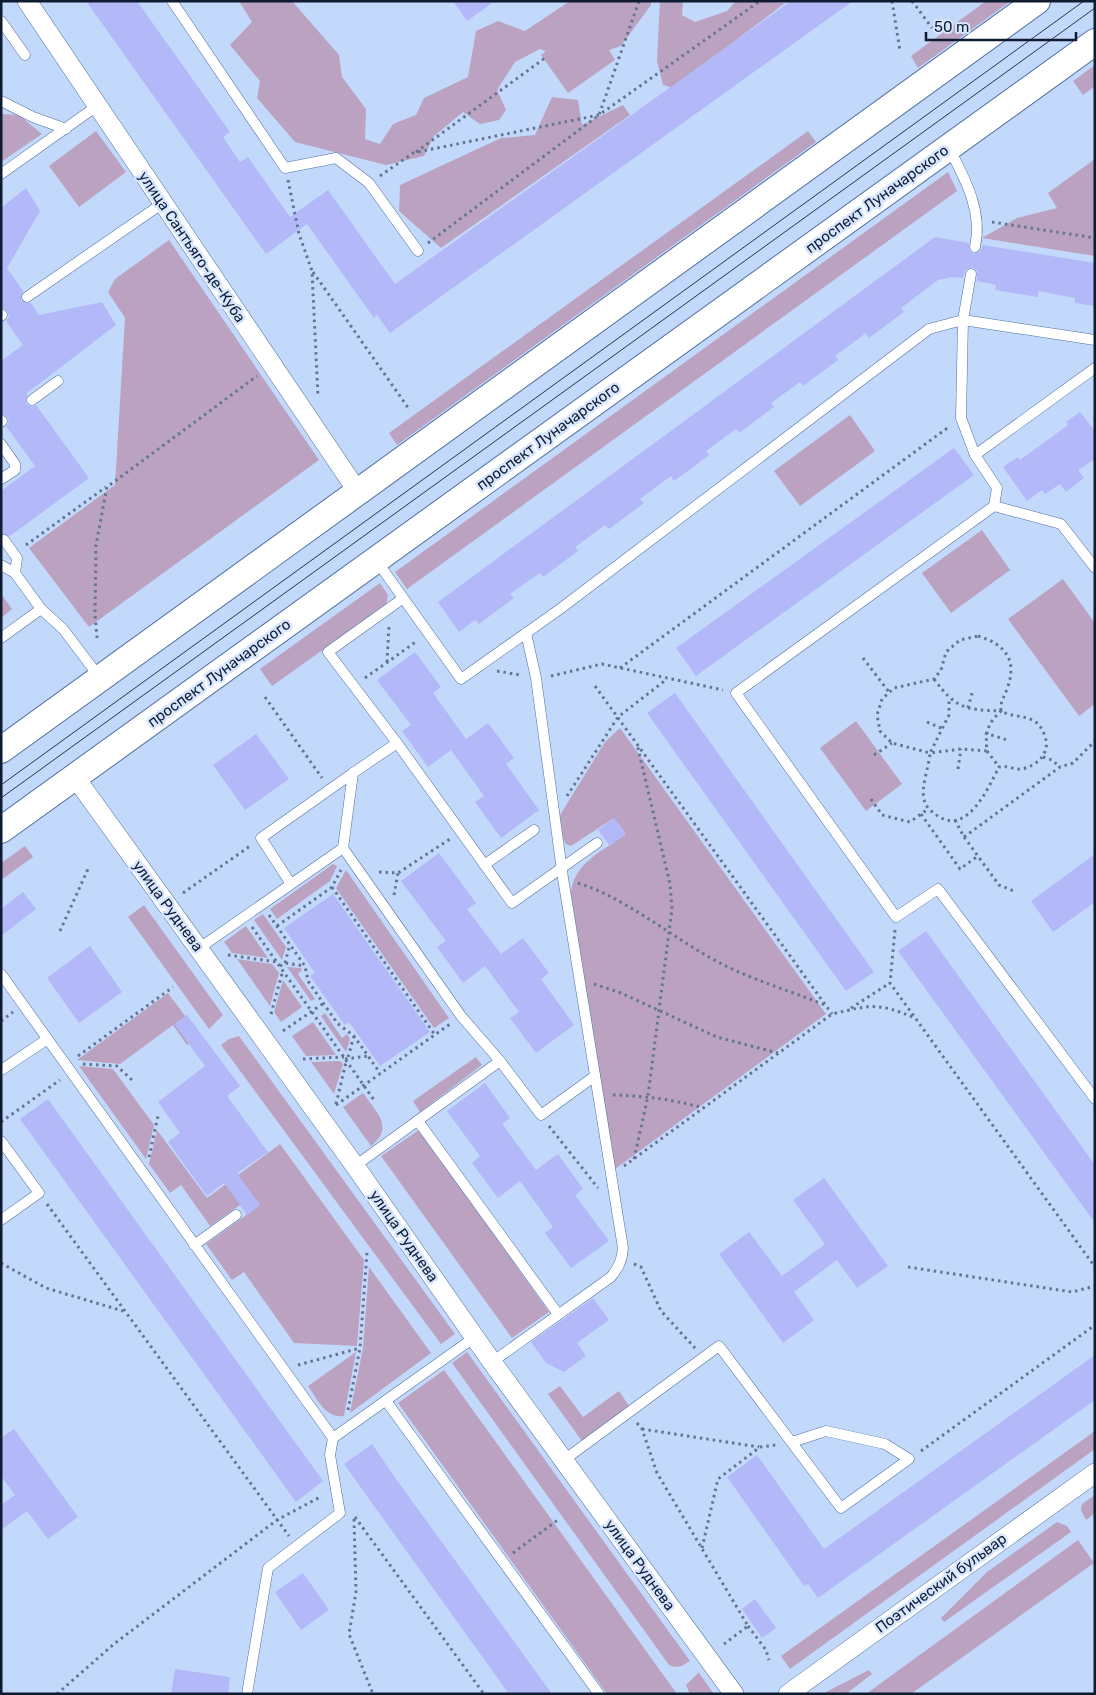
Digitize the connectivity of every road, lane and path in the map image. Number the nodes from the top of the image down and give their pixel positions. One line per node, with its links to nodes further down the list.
1 (27, 1): 15 (street, улица Сантьяго-де-Куба)
2 (172, 1): 20 (lane)
3 (639, 1): 16 (path)
4 (760, 1): 16 (path)
5 (892, 1): 11 (path)
6 (912, 1): 9 (path)
7 (1037, 1): 44 (main road)
8 (1, 21): 12 (lane)
9 (932, 28)
10 (1095, 42): 18 (main road, проспект Луначарского)
11 (900, 51)
12 (25, 55)
13 (546, 58): 19 (path)
14 (1, 101): 17 (lane)
15 (97, 106): 17 (lane); 23 (street, улица Сантьяго-де-Куба)
16 (599, 115): 19 (path); 27 (path)
17 (66, 129): 21 (lane)
18 (949, 148): 24 (lane); 48 (main road, проспект Луначарского)
19 (413, 154): 22 (path)
20 (285, 168): 22 (lane); 28 (path)
21 (1, 174)
22 (369, 184): 27 (lane)
23 (163, 204): 30 (lane); 33 (street, улица Сантьяго-де-Куба)
24 (976, 219): 25 (path); 26 (lane)
25 (1095, 238)
26 (975, 247)
27 (418, 251)
28 (312, 271): 36 (path); 38 (path)
29 (971, 274): 31 (lane)
30 (27, 297)
31 (963, 320): 32 (lane); 39 (lane); 56 (lane)
32 (1095, 340)
33 (272, 366): 43 (path); 44 (street, улица Сантьяго-де-Куба)
34 (1095, 368): 41 (lane)
35 (58, 381): 37 (lane)
36 (318, 397)
37 (32, 400)
38 (409, 409)
39 (961, 418): 41 (lane); 62 (path)
40 (1, 444): 42 (lane)
41 (975, 455): 45 (lane)
42 (1, 480)
43 (107, 487): 47 (path); 58 (path)
44 (358, 492): 64 (main road)
45 (994, 506): 50 (lane); 69 (lane)
46 (4, 540): 47 (lane)
47 (14, 554): 51 (lane)
48 (376, 560): 52 (lane); 94 (main road, проспект Луначарского)
49 (1, 565): 51 (lane)
50 (1095, 568)
51 (15, 573): 54 (lane)
52 (402, 598): 53 (lane); 55 (lane)
53 (390, 608): 60 (path); 66 (lane)
54 (41, 609): 57 (lane); 64 (lane)
55 (428, 633): 56 (lane); 60 (path)
56 (526, 633): 99 (lane)
57 (1, 638)
58 (97, 638)
59 (863, 658): 68 (path)
60 (388, 662): 66 (path)
61 (602, 664): 62 (path)
62 (620, 668): 63 (path)
63 (668, 678): 69 (path); 75 (path)
64 (101, 679): 85 (main road)
65 (934, 680): 68 (path); 72 (path); 74 (path)
66 (354, 686): 81 (lane)
67 (595, 686): 75 (path)
68 (888, 692): 82 (path)
69 (736, 693): 118 (lane)
70 (972, 693): 73 (path)
71 (265, 697): 95 (path)
72 (949, 700): 73 (path); 77 (path)
73 (968, 708): 74 (path)
74 (1000, 711): 78 (path); 89 (path)
75 (618, 717): 83 (path); 99 (path)
76 (927, 722): 77 (path)
77 (943, 729): 87 (path)
78 (985, 733): 79 (path); 86 (path)
79 (1007, 740)
80 (1095, 741): 91 (path)
81 (397, 743): 93 (lane); 103 (lane)
82 (892, 743): 87 (path); 88 (path)
83 (637, 744): 121 (path); 134 (path)
84 (961, 749): 86 (path); 87 (path); 92 (path)
85 (1, 750)
86 (987, 751): 90 (path)
87 (930, 753): 97 (path)
88 (874, 756)
89 (1043, 757): 90 (path); 91 (path)
90 (999, 767): 100 (path)
91 (1060, 767): 104 (path)
92 (958, 769)
93 (352, 773): 95 (lane); 107 (lane)
94 (75, 777): 101 (main road, проспект Луначарского); 123 (street, улица Руднева)
95 (330, 789): 105 (lane)
96 (871, 800): 98 (path)
97 (928, 808): 98 (path); 100 (path)
98 (920, 814): 108 (path)
99 (555, 815): 112 (lane)
100 (955, 820): 104 (path)
101 (1, 830)
102 (534, 830): 109 (lane)
103 (460, 831): 109 (lane); 111 (path)
104 (964, 837): 108 (path)
105 (261, 838): 113 (lane); 115 (path)
106 (596, 843): 112 (lane)
107 (343, 848): 111 (lane); 113 (lane)
108 (978, 856): 114 (path)
109 (484, 865): 112 (lane)
110 (88, 869): 120 (path)
111 (359, 871): 148 (lane)
112 (563, 873): 121 (path); 130 (lane)
113 (291, 884): 117 (lane)
114 (1014, 891)
115 (183, 893)
116 (269, 915): 119 (path)
117 (245, 916): 123 (lane); 125 (path)
118 (896, 917): 131 (path); 157 (lane)
119 (277, 926): 122 (path); 151 (path)
120 (60, 931)
121 (670, 933): 134 (path); 137 (path)
122 (290, 944): 126 (path); 127 (path)
123 (198, 949): 166 (street, улица Руднева)
124 (228, 955): 125 (path)
125 (277, 962): 128 (path)
126 (284, 963): 127 (path); 128 (path)
127 (305, 966): 133 (path)
128 (281, 968): 136 (path); 138 (path)
129 (1, 974): 143 (lane)
130 (580, 979): 137 (path); 152 (lane)
131 (890, 983): 135 (path); 140 (path)
132 (173, 987): 149 (path)
133 (324, 1003): 136 (path); 142 (path)
134 (825, 1005): 139 (path)
135 (847, 1010): 139 (path); 140 (path)
136 (312, 1011): 141 (path); 147 (path)
137 (658, 1011): 144 (path); 156 (path)
138 (271, 1014)
139 (832, 1014): 144 (path)
140 (916, 1018): 178 (path)
141 (283, 1031)
142 (354, 1036): 145 (path); 147 (path)
143 (46, 1040): 149 (lane); 150 (lane)
144 (778, 1054): 159 (path)
145 (368, 1056): 147 (path); 151 (path)
146 (303, 1059): 147 (path)
147 (346, 1059): 154 (path); 154 (path)
148 (500, 1061): 160 (lane); 162 (lane)
149 (68, 1069): 153 (path); 163 (path); 167 (lane)
150 (1, 1070)
151 (380, 1074): 154 (path)
152 (595, 1076): 155 (lane); 160 (lane)
153 (132, 1080)
154 (363, 1085): 158 (path)
155 (598, 1094): 156 (path); 168 (lane)
156 (648, 1096): 159 (path); 165 (path)
157 (1095, 1099)
158 (374, 1100)
159 (703, 1108): 165 (path)
160 (541, 1115): 169 (path)
161 (158, 1116): 167 (path)
162 (418, 1121): 166 (lane); 181 (lane)
163 (1, 1122)
164 (1, 1142): 170 (lane)
165 (634, 1159): 168 (path)
166 (355, 1166): 183 (street, улица Руднева)
167 (144, 1176): 173 (lane)
168 (611, 1176): 169 (lane)
169 (613, 1188): 175 (lane)
170 (39, 1193): 172 (lane); 180 (path)
171 (236, 1215): 173 (lane)
172 (1, 1220)
173 (194, 1245): 187 (lane)
174 (367, 1252): 184 (path)
175 (622, 1259): 181 (lane); 185 (path)
176 (1, 1263): 180 (path)
177 (908, 1267): 179 (path)
178 (1095, 1267)
179 (1095, 1286)
180 (125, 1311): 202 (path)
181 (558, 1314): 186 (lane)
182 (1095, 1325): 195 (path)
183 (475, 1337): 186 (street, улица Руднева); 188 (lane)
184 (360, 1348): 187 (path); 191 (path)
185 (704, 1358): 189 (lane); 193 (lane)
186 (492, 1362): 196 (street, улица Руднева)
187 (283, 1369): 192 (lane)
188 (386, 1401): 191 (lane); 205 (lane)
189 (629, 1412): 190 (path); 196 (lane)
190 (642, 1428): 194 (path); 204 (path)
191 (344, 1430): 192 (lane)
192 (333, 1438): 198 (lane)
193 (792, 1442): 194 (path); 195 (lane); 195 (lane)
194 (760, 1447): 204 (path)
195 (909, 1459)
196 (564, 1460): 214 (street, улица Руднева)
197 (1095, 1473): 215 (street, Поэтический бульвар)
198 (336, 1489): 199 (lane); 202 (path)
199 (340, 1513): 200 (path); 203 (lane)
200 (354, 1516): 209 (path); 212 (path)
201 (559, 1518): 205 (path)
202 (277, 1520): 203 (path); 210 (path)
203 (300, 1544): 211 (lane)
204 (702, 1548): 206 (path)
205 (502, 1561): 213 (lane)
206 (748, 1626): 207 (path); 208 (path)
207 (724, 1644)
208 (769, 1660)
209 (371, 1693)
210 (57, 1694)
211 (247, 1694)
212 (484, 1694)
213 (599, 1694)
214 (734, 1694)
215 (788, 1694)

